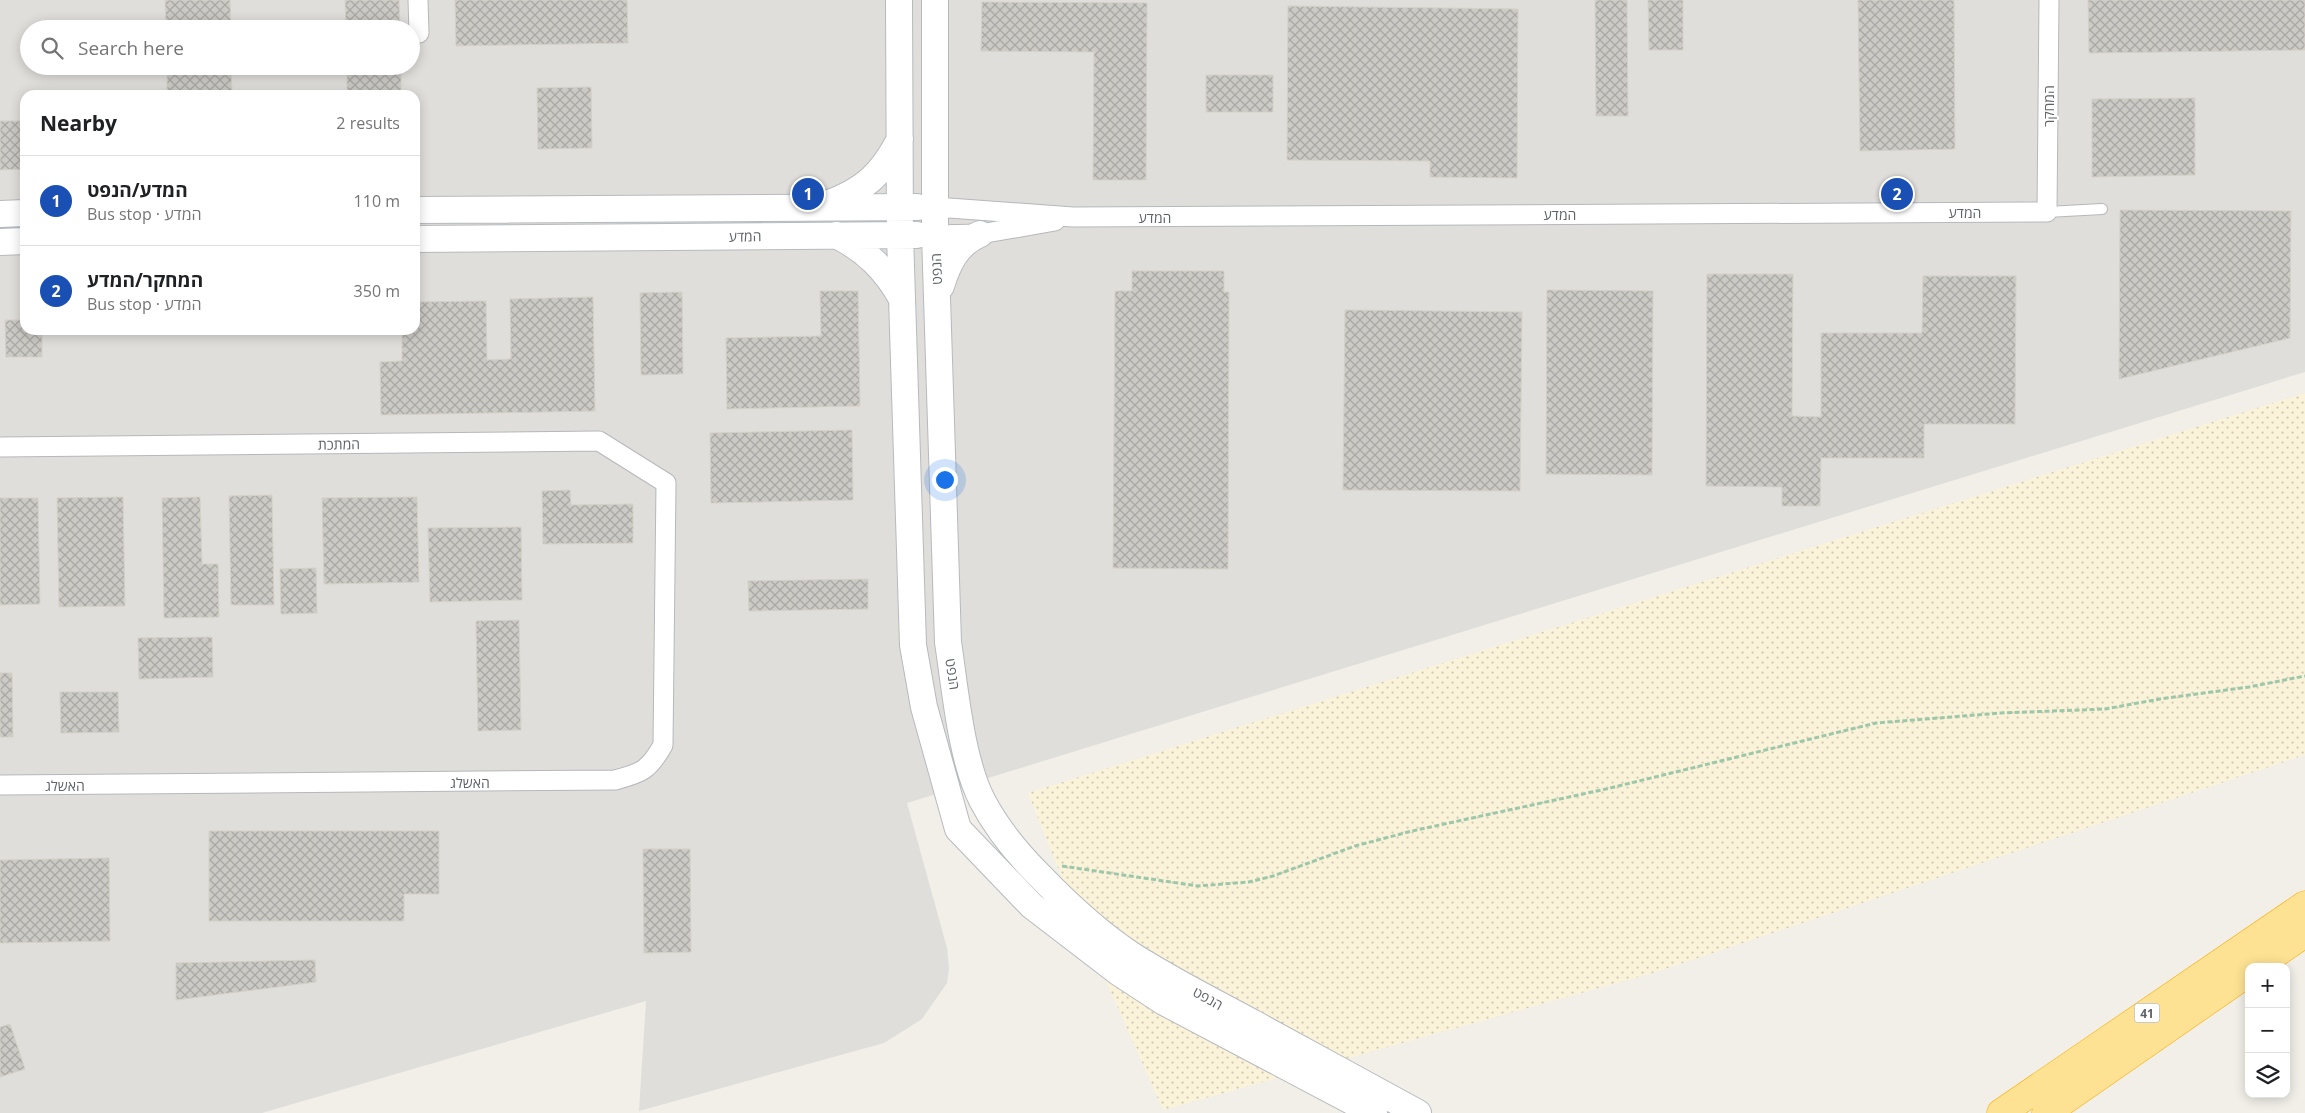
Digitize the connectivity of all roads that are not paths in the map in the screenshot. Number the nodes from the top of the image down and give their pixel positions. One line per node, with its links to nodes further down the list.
1 (418, 0): 5 (street)
2 (899, 0): 6 (street, הנפט)
3 (935, 0): 9 (street, הנפט)
4 (2048, 0): 12 (street, המחקר)
5 (419, 20)
6 (900, 138): 7 (street); 8 (street, הנפט)
7 (821, 207): 8 (street, המדע); 11 (street, המדע)
8 (900, 207): 9 (street, המדע); 18 (street, הנפט)
9 (935, 208): 15 (street, המדע); 19 (street, הנפט)
10 (2102, 209): 12 (lane)
11 (420, 210)
12 (2047, 212): 15 (street, המדע)
13 (20, 213): 14 (street)
14 (0, 214)
15 (1073, 217): 16 (street, המדע)
16 (980, 234): 19 (street, המדע); 23 (street)
17 (836, 235): 18 (street, המדע); 20 (street, המדע); 24 (street)
18 (900, 235): 19 (street, המדע); 24 (street, הנפט)
19 (935, 235): 23 (street, הנפט)
20 (420, 239)
21 (0, 242): 22 (street)
22 (20, 242)
23 (937, 296): 33 (street, הנפט)
24 (902, 300): 32 (street, הנפט)
25 (0, 447): 26 (street, המתכת)
26 (666, 482): 27 (street, האשלג)
27 (0, 785)
28 (2305, 905): 34 (highway, 41)
29 (2305, 933): 30 (highway)
30 (2262, 963)
31 (2245, 975): 35 (highway, 41)
32 (1374, 1113)
33 (1418, 1113)
34 (2001, 1113)
35 (2046, 1113)

